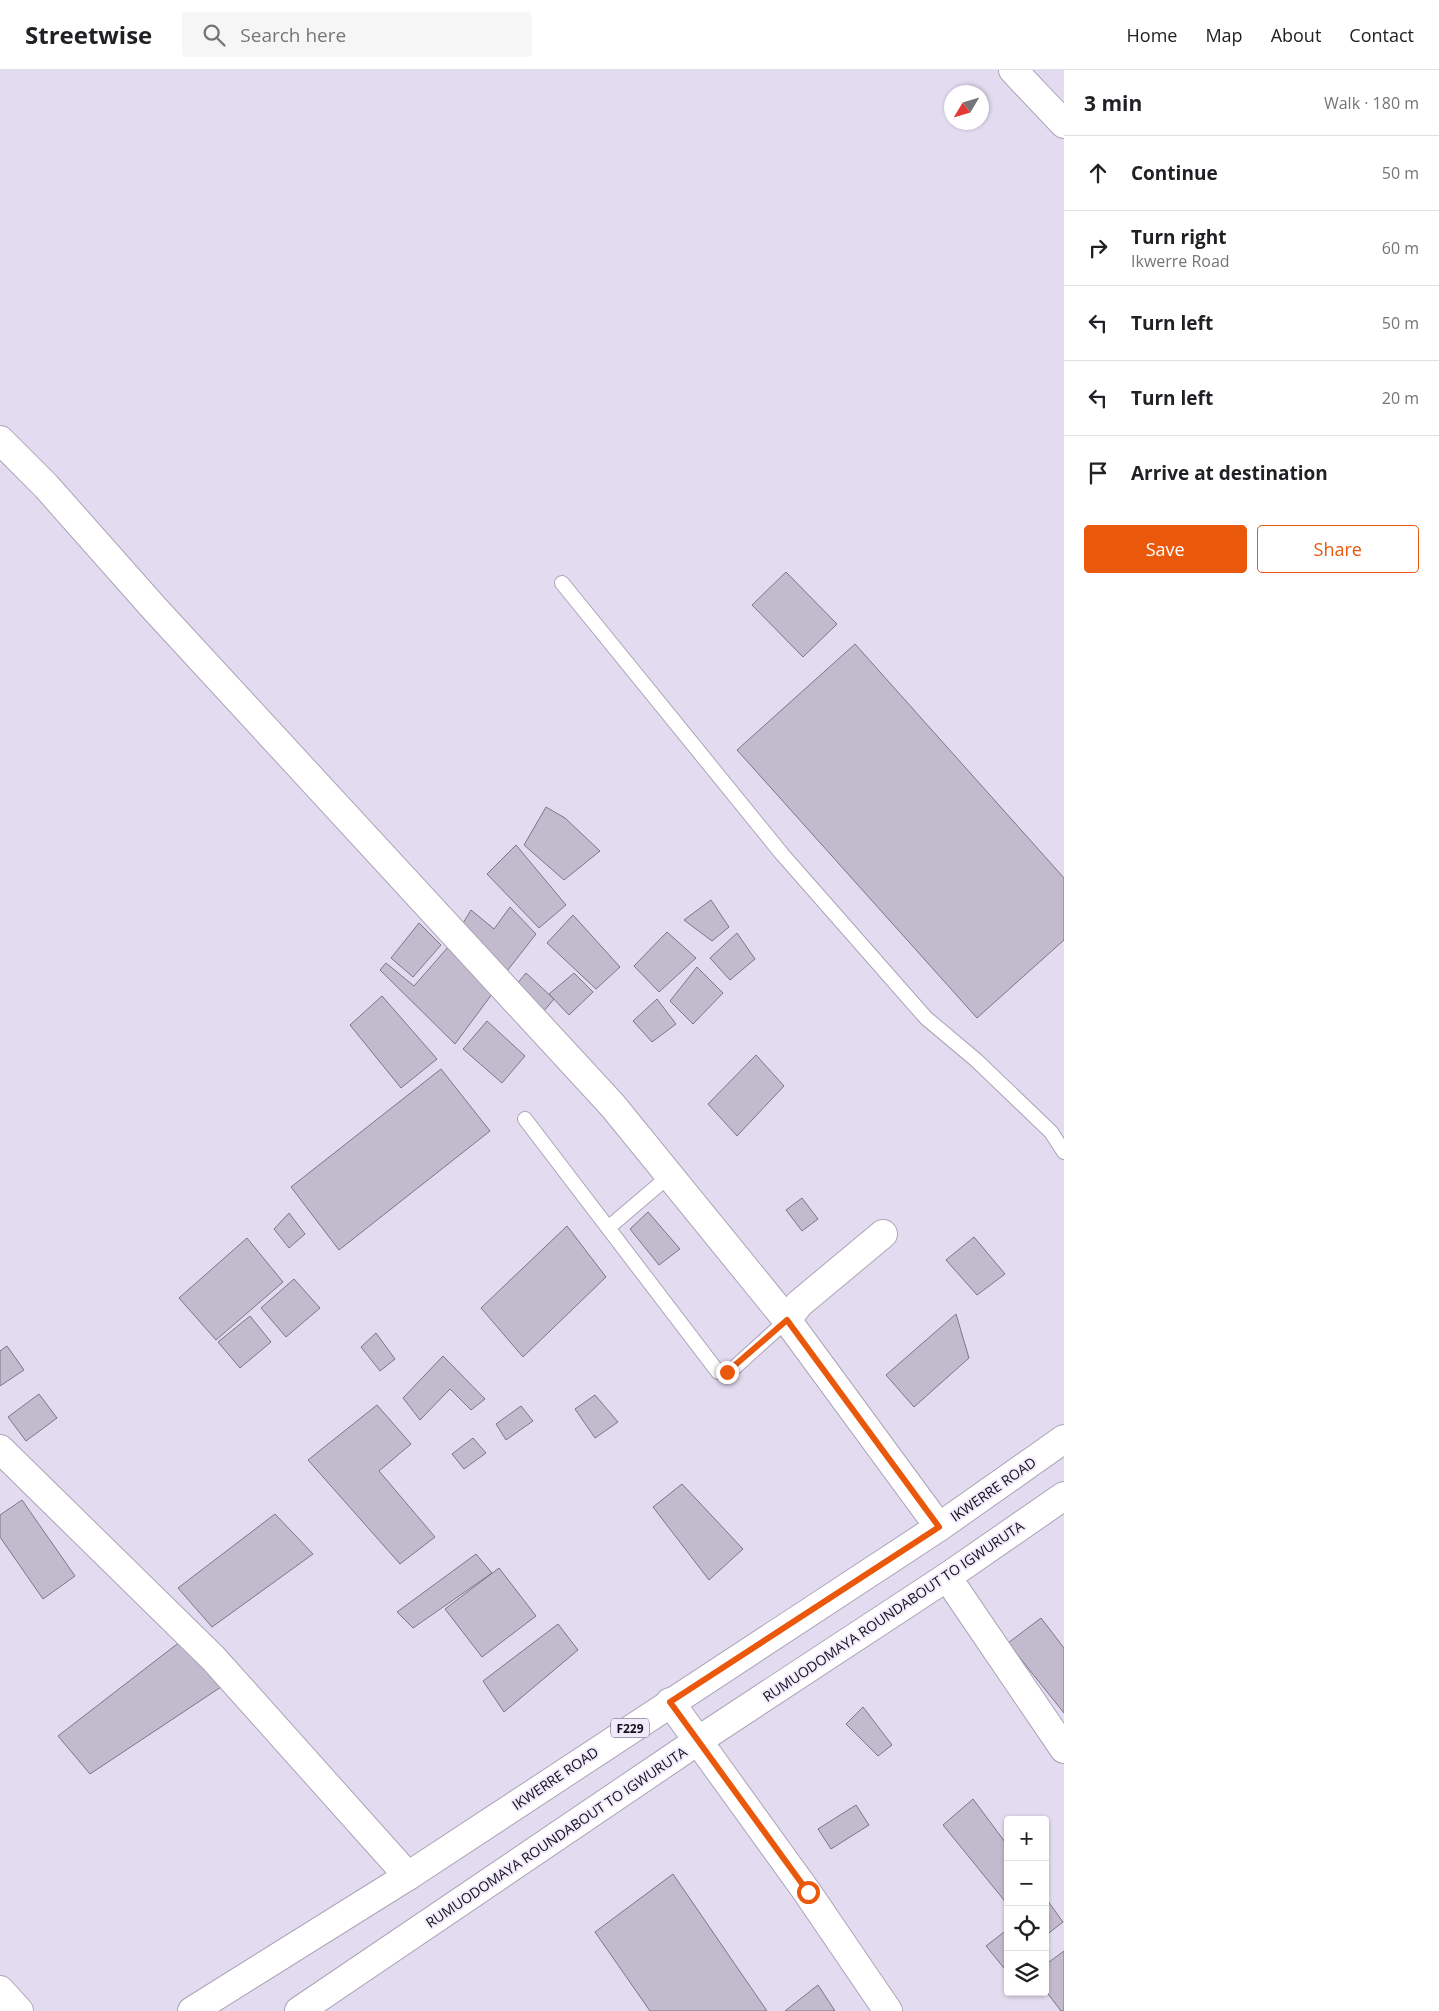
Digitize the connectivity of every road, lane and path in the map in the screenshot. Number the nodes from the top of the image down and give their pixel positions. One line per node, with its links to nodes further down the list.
1 (1013, 70): 2 (street)
2 (1064, 124)
3 (0, 440): 7 (street)
4 (562, 583): 6 (lane)
5 (525, 1119): 8 (lane)
6 (1064, 1152)
7 (669, 1176): 8 (lane); 10 (street)
8 (608, 1228): 10 (lane)
9 (883, 1234): 10 (street)
10 (787, 1320): 14 (street)
11 (1064, 1439): 14 (street, IKWERRE ROAD / F229)
12 (0, 1449): 19 (street)
13 (1064, 1496): 15 (street, RUMUODOMAYA ROUNDABOUT TO IGWURUTA)
14 (939, 1527): 16 (street, IKWERRE ROAD / F229)
15 (947, 1577): 17 (street, RUMUODOMAYA ROUNDABOUT TO IGWURUTA); 18 (street)
16 (670, 1702): 17 (street); 19 (street, IKWERRE ROAD / F229)
17 (699, 1740): 23 (street, RUMUODOMAYA ROUNDABOUT TO IGWURUTA); 24 (street)
18 (1064, 1749)
19 (408, 1876): 22 (street, IKWERRE ROAD / F229)
20 (0, 1990): 21 (street)
21 (19, 2011)
22 (192, 2011)
23 (299, 2011)
24 (888, 2011)

